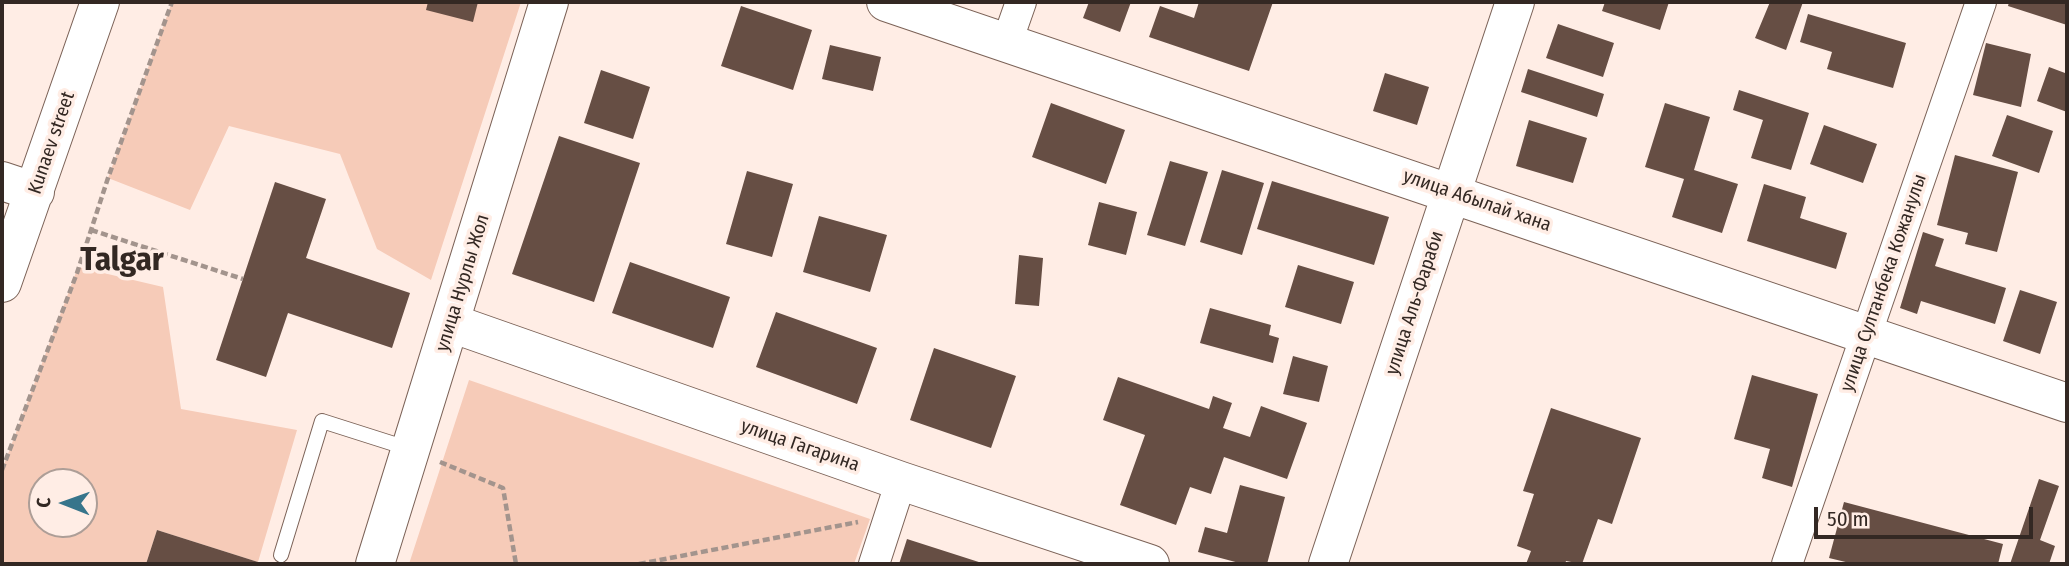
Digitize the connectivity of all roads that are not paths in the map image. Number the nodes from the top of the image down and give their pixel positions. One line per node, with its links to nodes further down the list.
1 (100, 2): 8 (main road, Kunaev street)
2 (549, 2): 11 (main road, улица Нурлы Жол)
3 (887, 2): 7 (main road, улица Абылай хана)
4 (1021, 2): 7 (street)
5 (1515, 2): 9 (main road, улица Аль-Фараби)
6 (1981, 2): 12 (street, улица Султанбека Кожанулы)
7 (1007, 42): 9 (main road, улица Абылай хана)
8 (18, 186): 10 (main road, Kunaev street)
9 (1452, 192): 12 (main road, улица Абылай хана); 20 (main road, улица Аль-Фараби)
10 (2, 283)
11 (451, 323): 14 (main road, улица Нурлы Жол); 15 (main road, улица Гагарина)
12 (1866, 334): 13 (main road, улица Абылай хана); 21 (street, улица Султанбека Кожанулы)
13 (2067, 403)
14 (411, 450): 16 (lane); 17 (main road, улица Нурлы Жол)
15 (901, 481): 18 (street); 19 (main road, улица Гагарина)
16 (281, 555)
17 (375, 564)
18 (874, 564)
19 (1150, 564)
20 (1328, 564)
21 (1787, 564)

